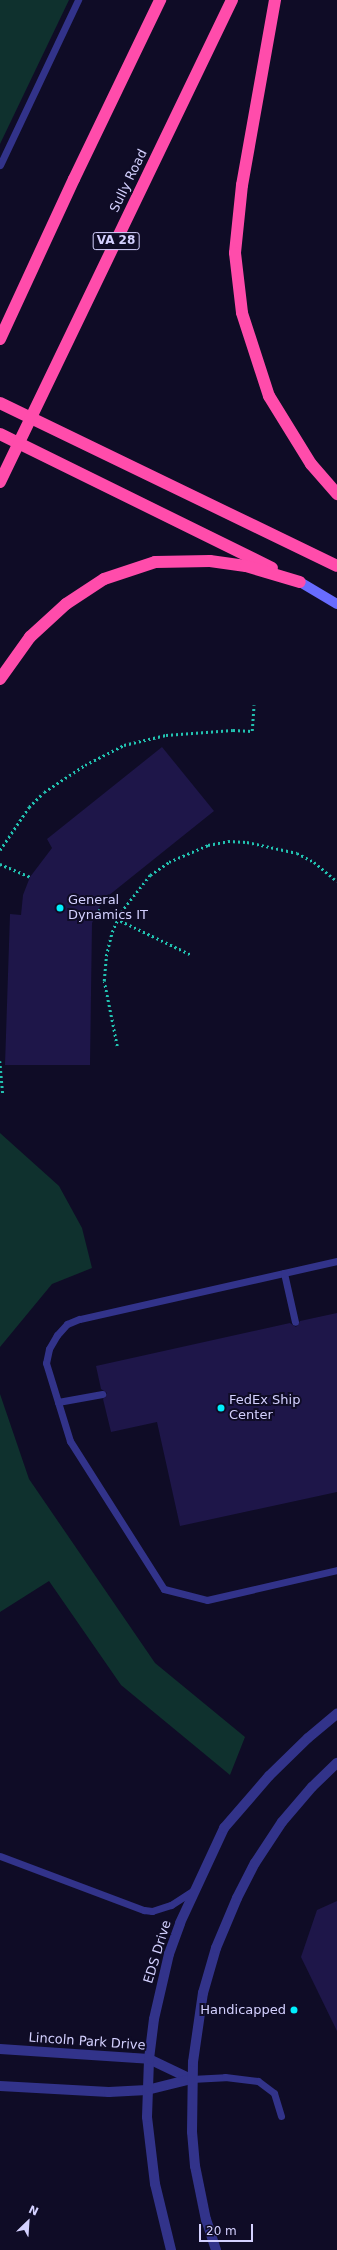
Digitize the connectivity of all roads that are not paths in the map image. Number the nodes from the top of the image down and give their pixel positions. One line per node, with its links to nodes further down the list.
1 (78, 0): 5 (lane)
2 (160, 0): 6 (highway)
3 (232, 0): 9 (highway, Sully Road / VA 28)
4 (275, 0): 10 (highway)
5 (0, 165)
6 (0, 339)
7 (0, 403): 11 (highway)
8 (0, 434): 12 (highway)
9 (0, 482)
10 (337, 494)
11 (337, 566)
12 (300, 582): 13 (main road); 14 (highway)
13 (337, 604)
14 (0, 679)
15 (337, 1261): 16 (lane)
16 (284, 1273): 17 (lane); 19 (lane)
17 (295, 1322)
18 (102, 1394): 19 (lane)
19 (58, 1402): 20 (lane)
20 (337, 1570)
21 (337, 1714): 24 (street, EDS Drive)
22 (337, 1764): 27 (street)
23 (0, 1856): 24 (lane)
24 (194, 1890): 26 (street, EDS Drive)
25 (0, 2049): 26 (street, Lincoln Park Drive)
26 (149, 2059): 27 (street, Lincoln Park Drive); 29 (street, EDS Drive)
27 (191, 2079): 29 (street); 30 (lane); 32 (street)
28 (0, 2086): 29 (street)
29 (147, 2090): 31 (street, EDS Drive)
30 (281, 2116)
31 (171, 2250)
32 (216, 2250)

